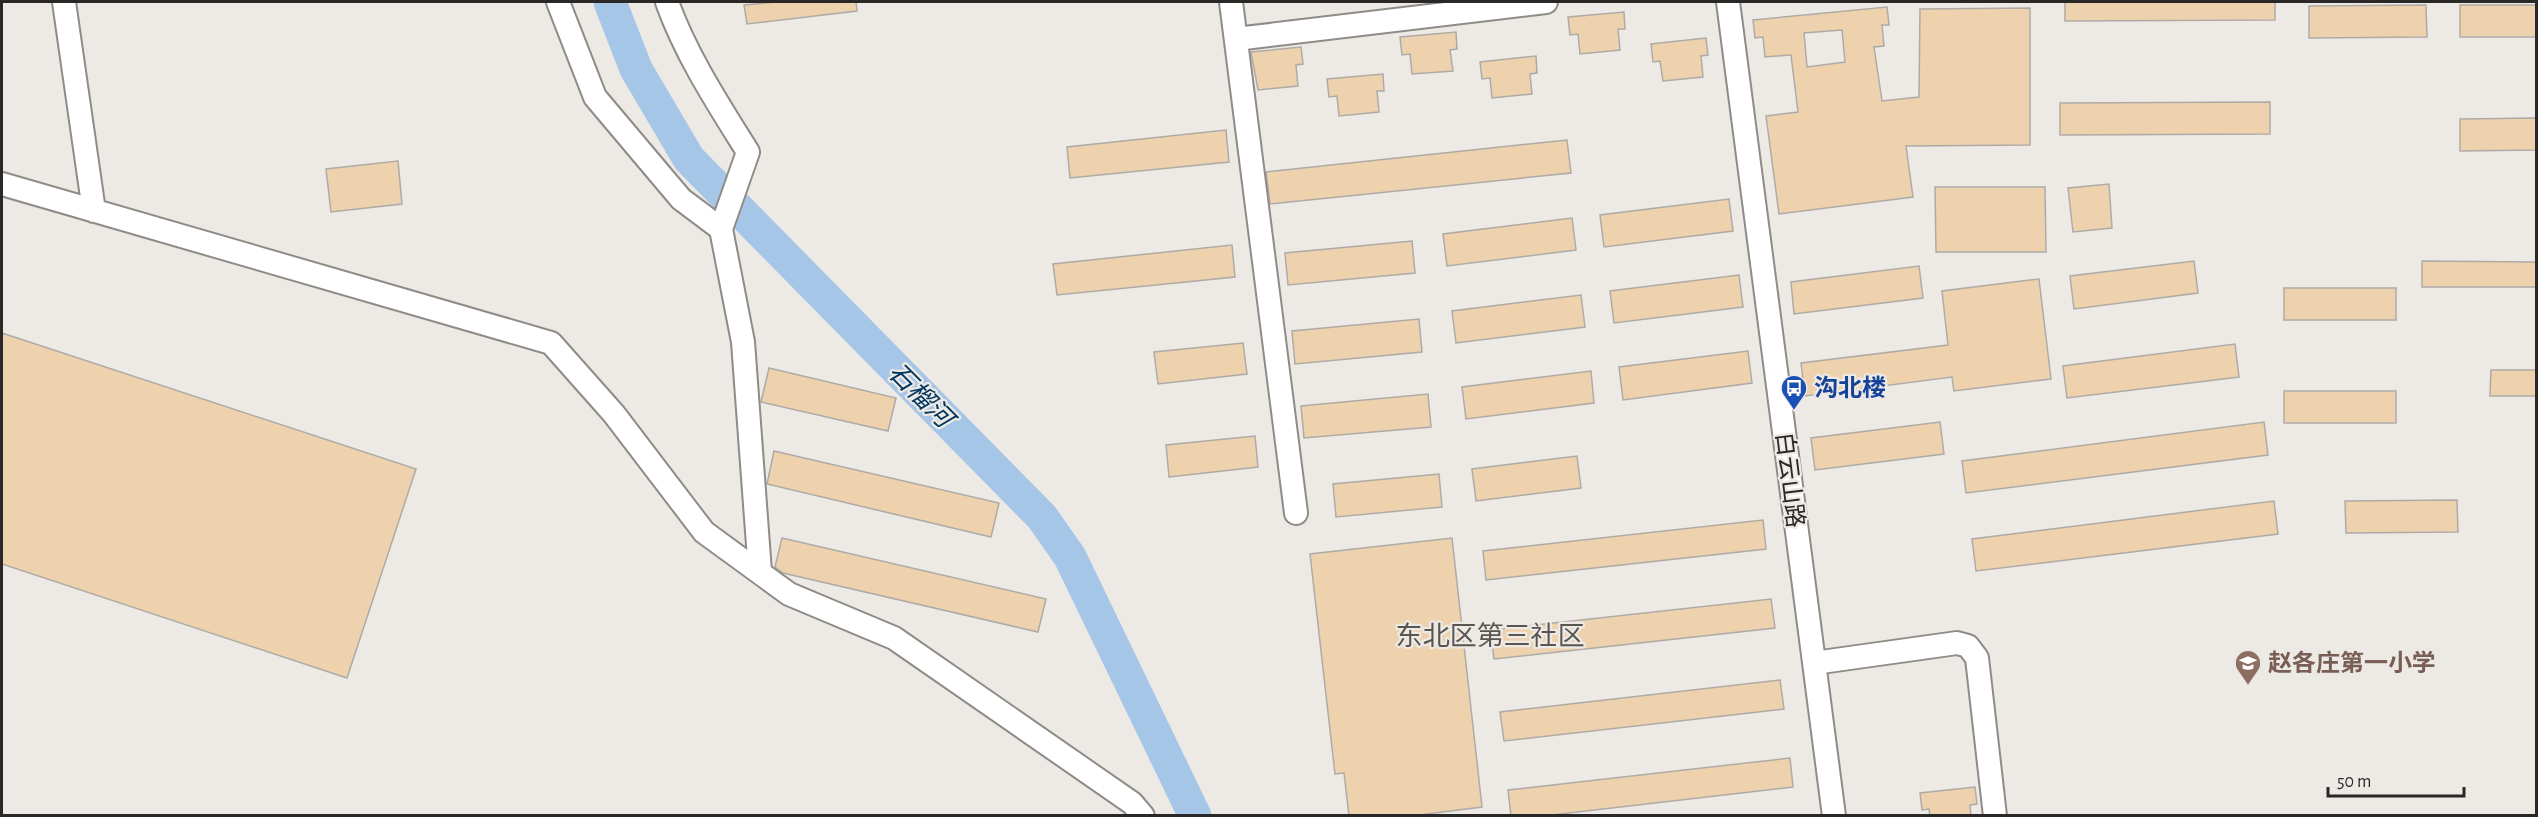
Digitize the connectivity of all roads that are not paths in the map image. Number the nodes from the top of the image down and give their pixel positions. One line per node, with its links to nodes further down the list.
1 (64, 2): 9 (street)
2 (558, 2): 10 (street)
3 (667, 2): 10 (street)
4 (1231, 2): 7 (street)
5 (1546, 2): 7 (street)
6 (1728, 2): 13 (street, 白云山路)
7 (1236, 39): 11 (street)
8 (2, 184): 9 (street)
9 (94, 211): 12 (street)
10 (721, 225): 12 (street)
11 (1296, 513)
12 (760, 572): 14 (street)
13 (1814, 663): 15 (street, 白云山路); 16 (street)
14 (1143, 816)
15 (1834, 816)
16 (1995, 816)

